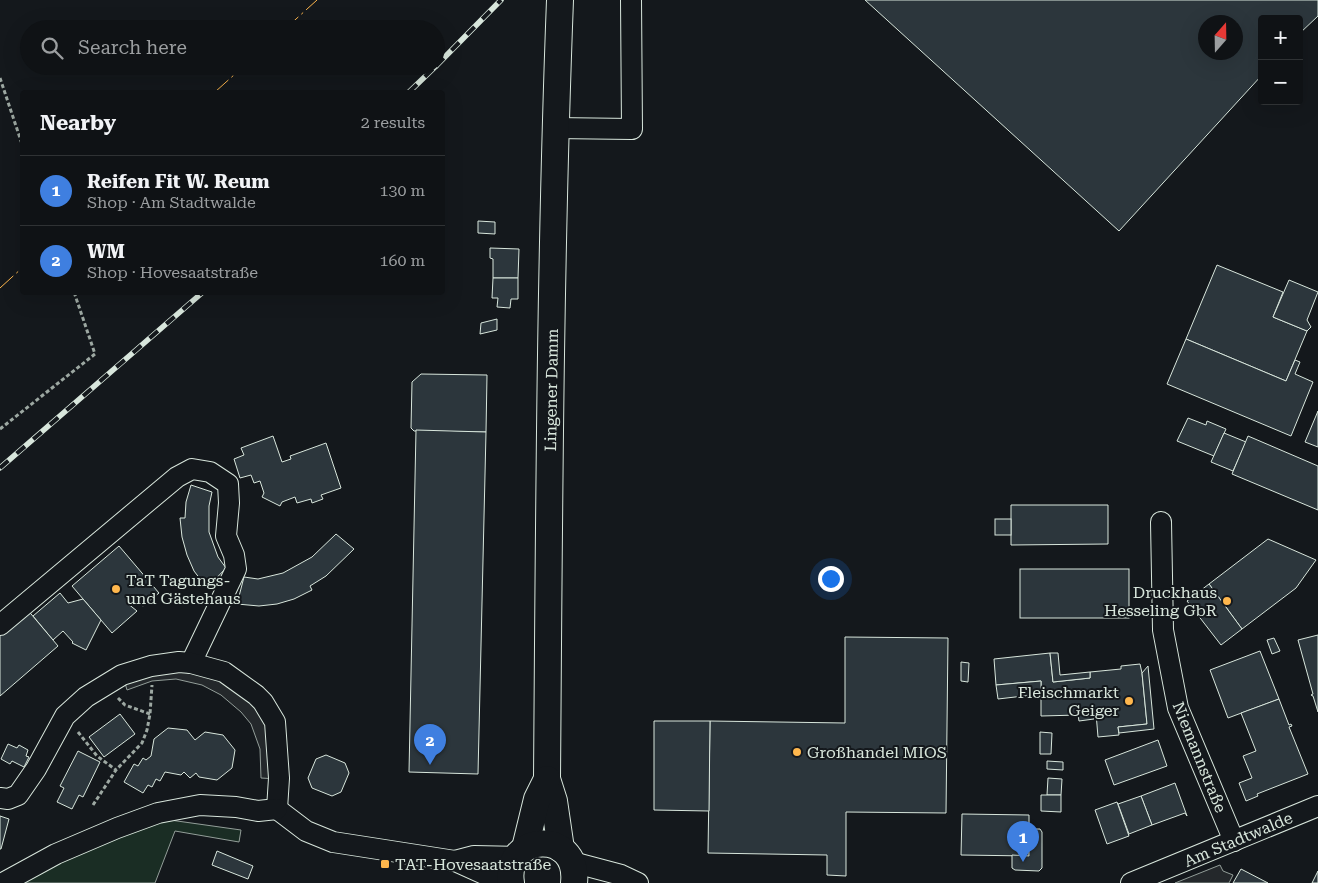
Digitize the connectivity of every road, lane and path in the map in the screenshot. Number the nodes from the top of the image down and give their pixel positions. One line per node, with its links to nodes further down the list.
1 (560, 0): 4 (main road, Lingener Damm)
2 (631, 0): 4 (street)
3 (0, 78): 5 (path)
4 (555, 128): 16 (main road, Lingener Damm)
5 (20, 138)
6 (75, 295): 7 (path)
7 (0, 429)
8 (1161, 522): 21 (street, Niemannstraße)
9 (0, 625): 10 (street)
10 (192, 663): 11 (street); 20 (street)
11 (152, 666): 12 (street); 13 (path)
12 (106, 684): 13 (path); 14 (street)
13 (150, 714): 15 (path)
14 (65, 716): 15 (path); 17 (street)
15 (116, 770): 18 (path)
16 (547, 779): 22 (main road, Lingener Damm); 24 (main road, Lingener Damm)
17 (0, 798)
18 (93, 805)
19 (1318, 806): 21 (street, Am Stadtwalde)
20 (277, 809): 23 (street); 25 (street)
21 (1234, 840): 29 (street, Am Stadtwalde)
22 (520, 853): 23 (street); 24 (main road); 27 (main road, Lingener Damm)
23 (455, 861): 26 (street)
24 (569, 865): 28 (street)
25 (3, 883)
26 (504, 883)
27 (511, 883)
28 (638, 883)
29 (1130, 883)

